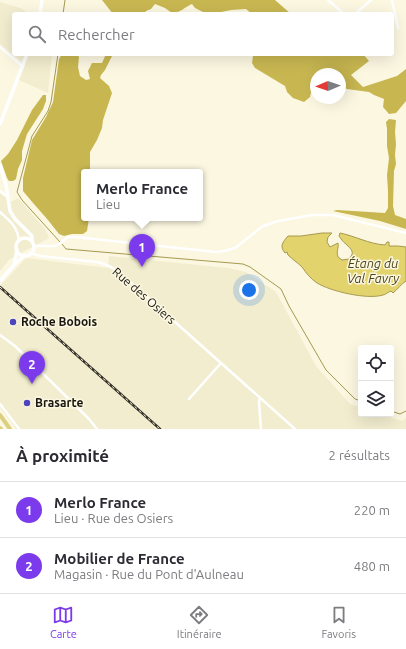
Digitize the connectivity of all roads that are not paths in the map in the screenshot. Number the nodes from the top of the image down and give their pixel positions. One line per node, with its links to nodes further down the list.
1 (42, 0): 5 (street)
2 (328, 0): 6 (street)
3 (371, 0): 7 (street)
4 (392, 0): 8 (street)
5 (40, 12)
6 (342, 12)
7 (357, 12)
8 (398, 28)
9 (0, 47): 11 (street)
10 (26, 56): 11 (street)
11 (22, 66): 12 (street)
12 (0, 124)
13 (0, 165): 15 (street)
14 (0, 191): 15 (street)
15 (8, 195): 17 (street)
16 (0, 212): 20 (street)
17 (28, 231): 19 (street); 21 (street)
18 (406, 233): 21 (street)
19 (27, 238): 20 (street); 21 (street)
20 (19, 240): 22 (street)
21 (33, 244): 23 (street)
22 (17, 250): 24 (street); 25 (street)
23 (30, 253): 24 (street); 28 (street, Rue des Osiers)
24 (25, 255): 25 (street)
25 (14, 265): 26 (street)
26 (0, 281)
27 (0, 335): 35 (street)
28 (221, 363): 29 (street, Rue des Osiers); 30 (street)
29 (260, 398): 36 (street); 37 (street, Rue des Osiers)
30 (189, 399)
31 (0, 404): 34 (street)
32 (0, 415): 33 (main road)
33 (10, 429)
34 (19, 429)
35 (97, 429)
36 (260, 429)
37 (296, 429)

